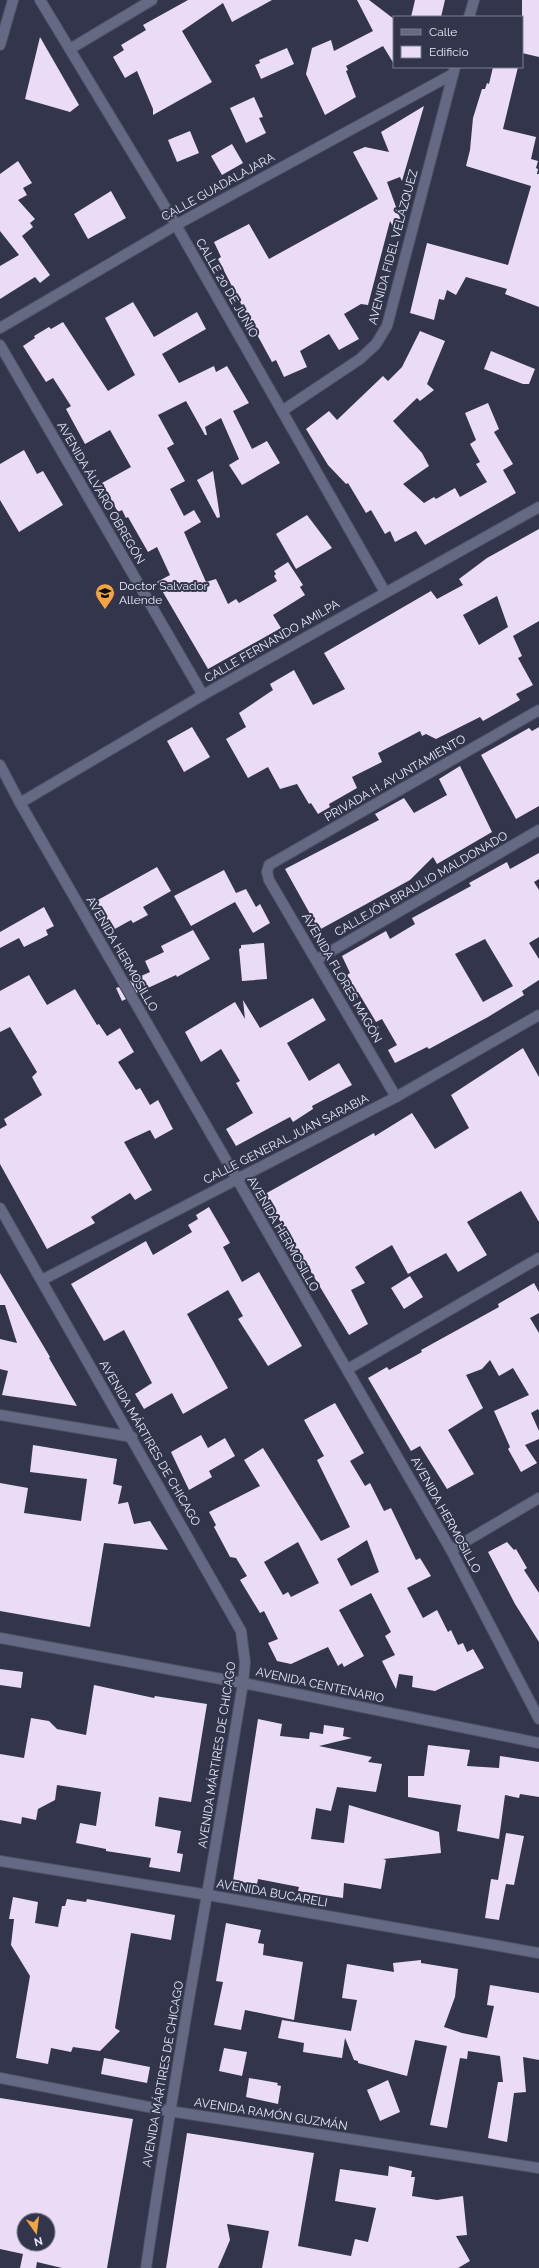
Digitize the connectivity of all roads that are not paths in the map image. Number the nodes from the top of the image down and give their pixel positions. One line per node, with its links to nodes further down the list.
1 (12, 0): 6 (street)
2 (40, 0): 7 (street, CALLE 20 DE JUNIO)
3 (152, 0): 7 (street)
4 (474, 0): 5 (street)
5 (469, 16)
6 (0, 46)
7 (70, 49): 9 (street, CALLE 20 DE JUNIO)
8 (454, 70): 9 (street, CALLE GUADALAJARA); 12 (street, AVENIDA FIDEL VELÁZQUEZ)
9 (176, 225): 10 (street, CALLE GUADALAJARA); 12 (street, CALLE 20 DE JUNIO)
10 (0, 328)
11 (0, 345): 15 (street, AVENIDA ÁLVARO OBREGÓN)
12 (282, 411): 14 (street, CALLE 20 DE JUNIO)
13 (539, 507): 14 (street, CALLE FERNANDO AMILPA)
14 (385, 592): 15 (street, CALLE FERNANDO AMILPA)
15 (203, 695): 18 (street, CALLE FERNANDO AMILPA)
16 (539, 710): 20 (street, PRIVADA H. AYUNTAMIENTO)
17 (0, 765): 18 (street, AVENIDA HERMOSILLO)
18 (20, 803): 24 (street, AVENIDA HERMOSILLO)
19 (539, 830): 21 (street, CALLEJÓN BRAULIO MALDONADO)
20 (267, 872): 21 (street, AVENIDA FLORES MAGÓN)
21 (316, 960): 23 (street, AVENIDA FLORES MAGÓN)
22 (539, 1015): 23 (street, CALLE GENERAL JUAN SARABIA)
23 (396, 1097): 24 (street, CALLE GENERAL JUAN SARABIA)
24 (236, 1179): 27 (street, CALLE GENERAL JUAN SARABIA); 28 (street, AVENIDA HERMOSILLO)
25 (0, 1208): 27 (street, AVENIDA MÁRTIRES DE CHICAGO)
26 (539, 1258): 28 (street)
27 (42, 1280): 30 (street, AVENIDA MÁRTIRES DE CHICAGO)
28 (348, 1369): 32 (street, AVENIDA HERMOSILLO)
29 (0, 1415): 30 (street)
30 (132, 1437): 34 (street, AVENIDA MÁRTIRES DE CHICAGO)
31 (539, 1498): 32 (street)
32 (451, 1550): 35 (street, AVENIDA HERMOSILLO)
33 (0, 1638): 34 (street, AVENIDA CENTENARIO)
34 (243, 1683): 36 (street, AVENIDA CENTENARIO); 38 (street, AVENIDA MÁRTIRES DE CHICAGO)
35 (539, 1719)
36 (539, 1743)
37 (0, 1861): 38 (street, AVENIDA BUCARELI)
38 (208, 1895): 39 (street, AVENIDA BUCARELI); 41 (street, AVENIDA MÁRTIRES DE CHICAGO)
39 (539, 1953)
40 (0, 2078): 41 (street, AVENIDA RAMÓN GUZMÁN)
41 (169, 2111): 42 (street, AVENIDA RAMÓN GUZMÁN); 43 (street, AVENIDA MÁRTIRES DE CHICAGO)
42 (539, 2168)
43 (146, 2268)

